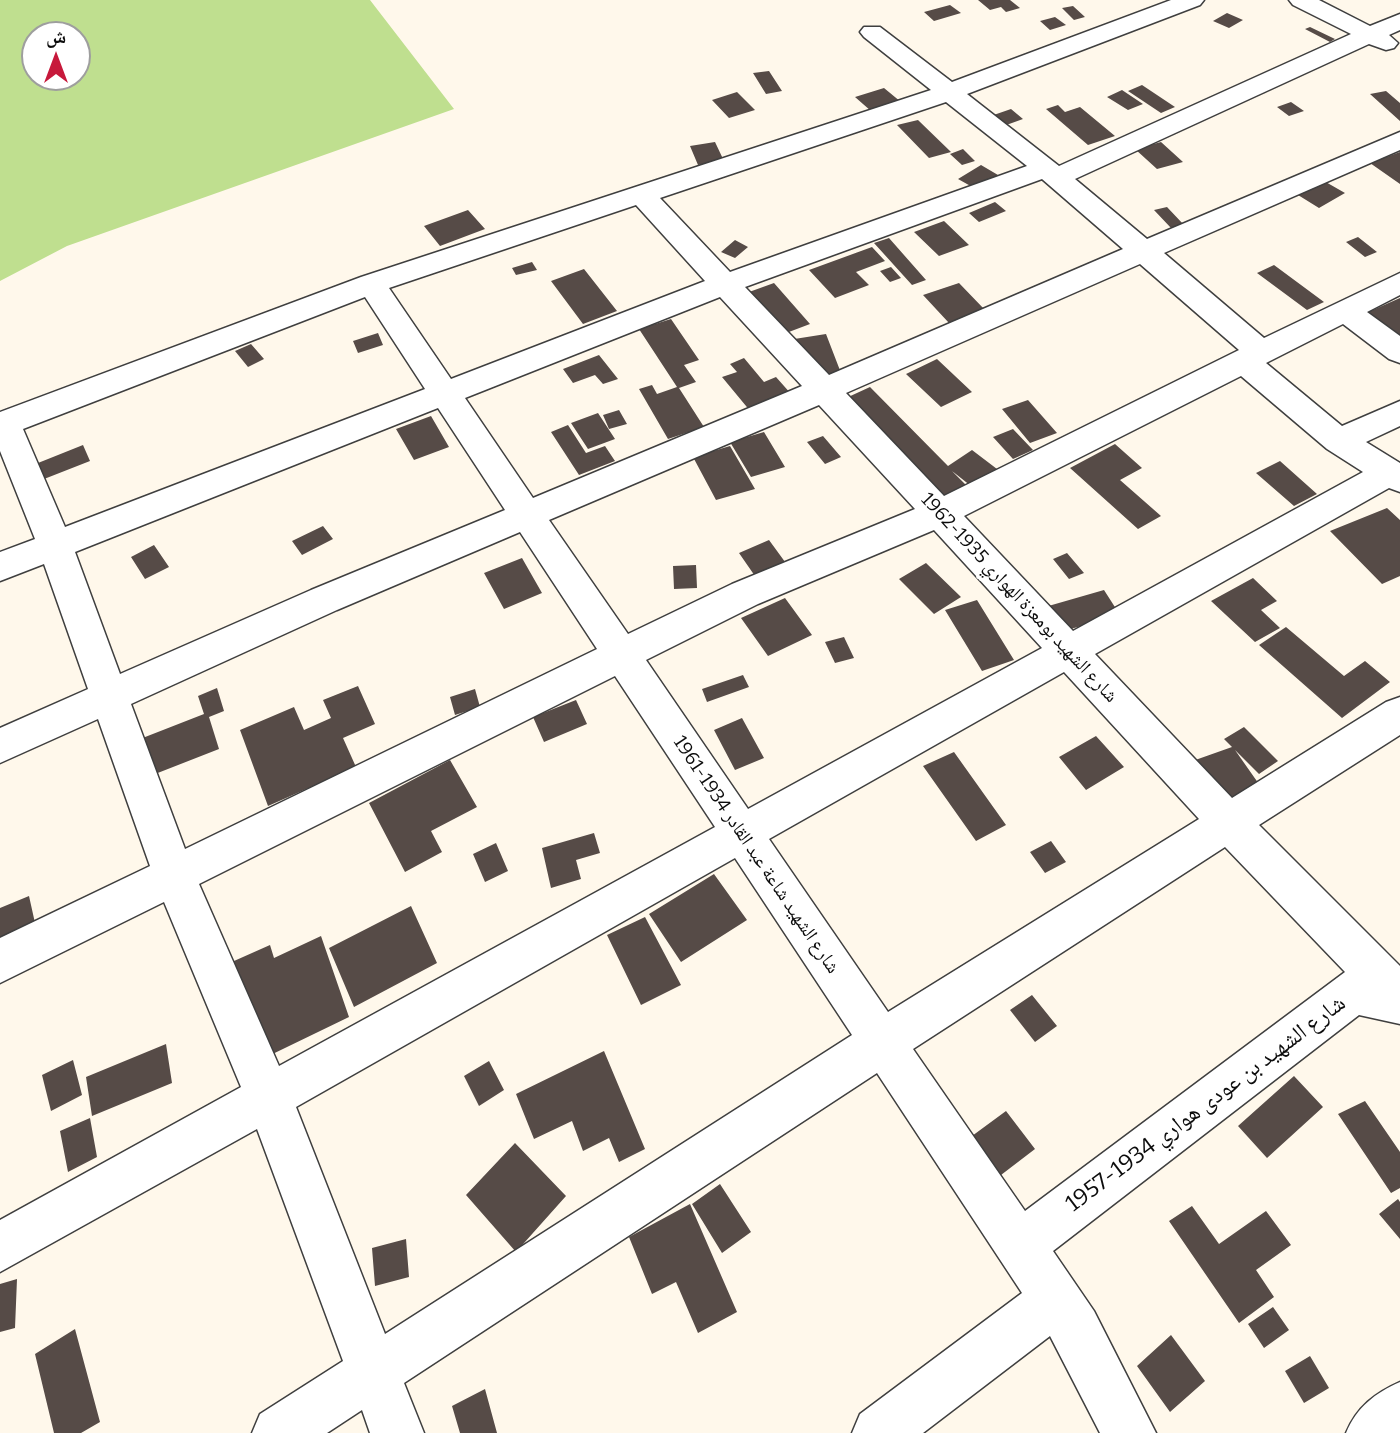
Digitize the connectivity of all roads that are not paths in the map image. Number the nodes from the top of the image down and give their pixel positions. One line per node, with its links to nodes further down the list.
1 (1192, 0): 7 (street)
2 (1301, 0): 5 (street)
3 (1400, 21): 5 (street)
4 (872, 32): 7 (street)
5 (1372, 35): 6 (street); 9 (street)
6 (1400, 51)
7 (947, 93): 9 (street); 10 (street)
8 (1400, 140): 11 (street)
9 (1051, 173): 11 (street); 14 (street)
10 (641, 194): 13 (street); 14 (street, شارع الشهيد بومعزة الهواري 1935-1962)
11 (1142, 251): 17 (street); 18 (street)
12 (1400, 283): 15 (street)
13 (371, 284): 19 (street, شارع الشهيد شاعة عبد القادر 1934-1961); 21 (street)
14 (725, 284): 18 (street, شارع الشهيد بومعزة الهواري 1935-1962); 19 (street)
15 (1345, 310): 16 (street); 17 (street)
16 (1400, 352)
17 (1251, 355): 22 (street); 24 (street)
18 (824, 390): 24 (street, شارع الشهيد بومعزة الهواري 1935-1962); 25 (street)
19 (445, 393): 25 (street, شارع الشهيد شاعة عبد القادر 1934-1961); 26 (street)
20 (1400, 412): 22 (street)
21 (2, 424): 26 (street)
22 (1339, 441): 23 (street)
23 (1395, 476): 28 (street)
24 (940, 513): 28 (street, شارع الشهيد بومعزة الهواري 1935-1962); 29 (street)
25 (527, 514): 29 (street, شارع الشهيد شاعة عبد القادر 1934-1961); 30 (street)
26 (54, 544): 27 (street); 30 (street)
27 (0, 567)
28 (1069, 651): 33 (street, شارع الشهيد بومعزة الهواري 1935-1962); 34 (street)
29 (622, 655): 34 (street, شارع الشهيد شاعة عبد القادر 1934-1961); 35 (street)
30 (110, 696): 32 (street); 35 (street)
31 (1400, 714): 33 (street)
32 (0, 746)
33 (1228, 823): 37 (street, شارع الشهيد بومعزة الهواري 1935-1962); 38 (street)
34 (742, 833): 38 (street, شارع الشهيد شاعة عبد القادر 1934-1961); 39 (street)
35 (174, 874): 36 (street); 39 (street)
36 (0, 961)
37 (1400, 1000): 40 (street, شارع الشهيد بن عودى هواري 1934-1957)
38 (883, 1043): 40 (street, شارع الشهيد شاعة عبد القادر 1934-1961); 43 (street)
39 (269, 1097): 41 (street); 43 (street)
40 (1020, 1246): 42 (street, شارع الشهيد شاعة عبد القادر 1934-1961)
41 (0, 1247)
42 (1056, 1299): 47 (street); 48 (street, شارع الشهيد شاعة عبد القادر 1934-1961)
43 (374, 1372): 45 (street); 46 (street)
44 (1400, 1409): 49 (street)
45 (279, 1433)
46 (397, 1433)
47 (879, 1433)
48 (1129, 1433)
49 (1373, 1433)

